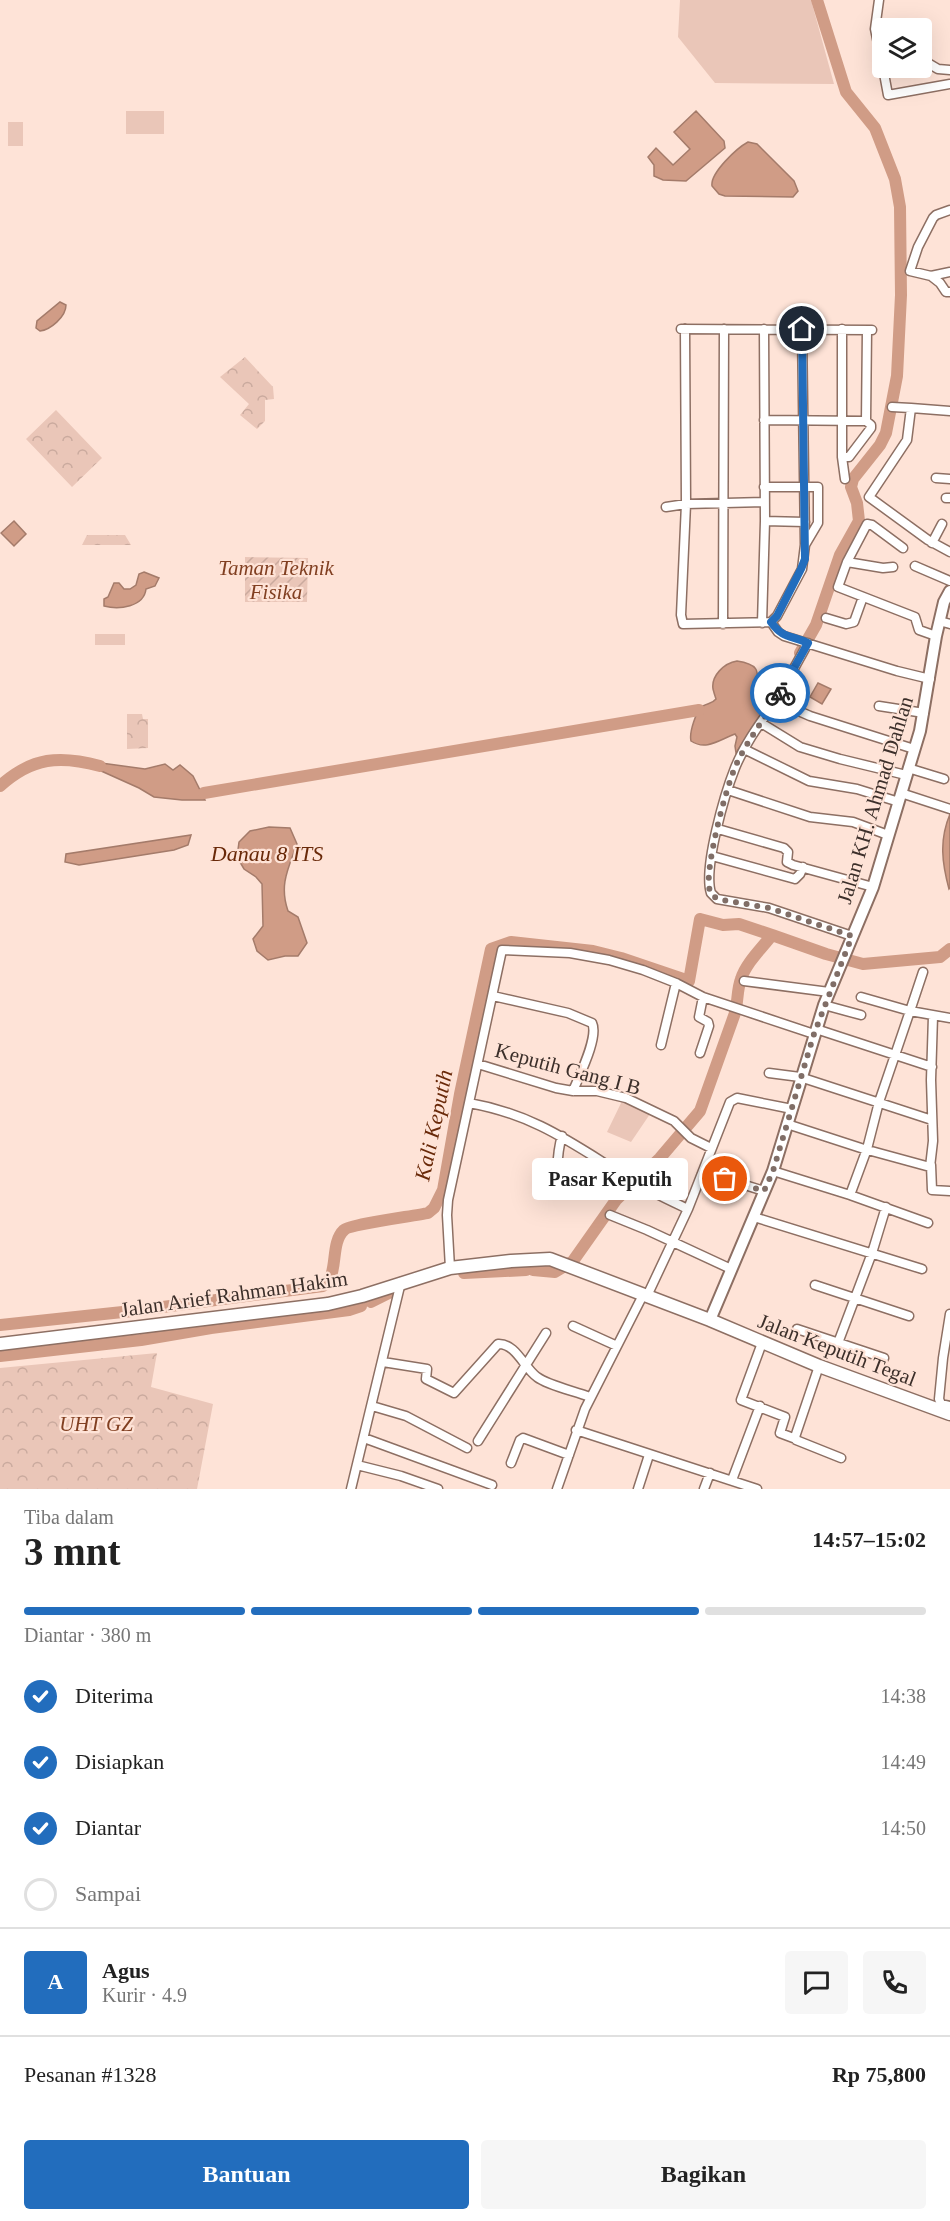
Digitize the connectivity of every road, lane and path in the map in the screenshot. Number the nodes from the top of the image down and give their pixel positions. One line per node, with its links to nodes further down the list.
1 (879, 0): 2 (street)
2 (877, 18)
3 (932, 65): 4 (street)
4 (950, 70)
5 (885, 78): 6 (street)
6 (950, 84)
7 (950, 210): 9 (street)
8 (950, 272): 9 (street)
9 (932, 276): 11 (street)
10 (950, 278): 11 (street)
11 (940, 283): 12 (street)
12 (950, 292)
13 (764, 328): 14 (street); 15 (street); 22 (street)
14 (724, 329): 31 (street); 32 (street)
15 (802, 329): 16 (street); 20 (street)
16 (842, 329): 21 (street); 23 (street)
17 (892, 407): 18 (street)
18 (911, 408): 19 (street); 37 (street)
19 (950, 411)
20 (803, 419): 21 (street); 22 (street); 29 (street)
21 (843, 419): 23 (street); 24 (street)
22 (764, 420): 28 (street)
23 (866, 421): 24 (street)
24 (842, 457): 26 (street)
25 (936, 478): 27 (street)
26 (844, 479)
27 (950, 479)
28 (764, 487): 29 (street); 30 (street)
29 (804, 487): 35 (street); 38 (street)
30 (764, 502): 31 (street); 34 (street)
31 (723, 503): 32 (street); 50 (street)
32 (686, 504): 33 (street); 50 (street)
33 (666, 507)
34 (765, 521): 35 (street); 48 (street)
35 (805, 522): 38 (street)
36 (942, 524): 37 (street)
37 (932, 543): 40 (street)
38 (805, 545): 48 (street)
39 (903, 548): 41 (street)
40 (950, 552)
41 (847, 562): 43 (street); 46 (street)
42 (915, 566): 44 (street)
43 (893, 567)
44 (950, 580)
45 (950, 591): 49 (street, Jalan KH. Ahmad Dahlan)
46 (863, 597): 47 (street); 51 (street)
47 (826, 618)
48 (766, 623): 50 (street); 52 (street)
49 (944, 623): 51 (street, Jalan KH. Ahmad Dahlan)
50 (723, 624)
51 (936, 636): 53 (street, Jalan KH. Ahmad Dahlan)
52 (806, 641): 53 (street); 54 (street)
53 (930, 679): 56 (street, Jalan KH. Ahmad Dahlan)
54 (776, 701): 57 (street); 58 (street)
55 (879, 706): 56 (street)
56 (924, 713): 58 (street, Jalan KH. Ahmad Dahlan)
57 (760, 723): 59 (street); 60 (street)
58 (914, 748): 60 (street, Jalan KH. Ahmad Dahlan)
59 (744, 749): 62 (street); 63 (street)
60 (907, 772): 61 (street); 63 (street, Jalan KH. Ahmad Dahlan)
61 (944, 779)
62 (728, 790): 65 (street); 66 (street)
63 (900, 798): 64 (street); 66 (street, Jalan KH. Ahmad Dahlan)
64 (946, 807)
65 (718, 829): 67 (street); 68 (street)
66 (888, 836): 69 (street, Jalan KH. Ahmad Dahlan)
67 (712, 856): 68 (street); 70 (street)
68 (798, 866): 69 (street)
69 (873, 887): 70 (street, Jalan KH. Ahmad Dahlan)
70 (852, 936): 74 (street, Jalan KH. Ahmad Dahlan)
71 (923, 972): 79 (street)
72 (744, 981): 74 (street)
73 (676, 983): 75 (street); 76 (street); 84 (street)
74 (829, 992): 78 (street, Jalan KH. Ahmad Dahlan)
75 (493, 996): 87 (street); 91 (street)
76 (703, 997): 83 (street); 85 (street)
77 (861, 997): 79 (street)
78 (824, 1005): 80 (street); 83 (street, Jalan KH. Ahmad Dahlan)
79 (910, 1011): 81 (street); 86 (street)
80 (861, 1014)
81 (933, 1016): 82 (street); 88 (street)
82 (950, 1018)
83 (815, 1031): 86 (street); 90 (street, Jalan KH. Ahmad Dahlan)
84 (661, 1045)
85 (700, 1053)
86 (895, 1056): 88 (street); 92 (street)
87 (478, 1064): 91 (street, Keputih Gang I B); 93 (street)
88 (932, 1067): 95 (street)
89 (769, 1073): 90 (street)
90 (800, 1077): 92 (street); 94 (street, Jalan KH. Ahmad Dahlan)
91 (573, 1091): 98 (street, Keputih Gang I B)
92 (879, 1102): 95 (street); 99 (street)
93 (469, 1103): 97 (street); 114 (street)
94 (792, 1109): 96 (street, Jalan KH. Ahmad Dahlan); 98 (street)
95 (932, 1120): 100 (street)
96 (787, 1124): 99 (street); 101 (street, Jalan KH. Ahmad Dahlan)
97 (562, 1136): 103 (street); 108 (street)
98 (711, 1148): 102 (street)
99 (867, 1149): 100 (street); 106 (street)
100 (928, 1166): 105 (street)
101 (773, 1171): 104 (street, Jalan KH. Ahmad Dahlan); 106 (street)
102 (703, 1172): 104 (street); 108 (street)
103 (555, 1190)
104 (764, 1191): 110 (street, Jalan KH. Ahmad Dahlan)
105 (950, 1191)
106 (850, 1195): 107 (street)
107 (886, 1208): 111 (street); 113 (street)
108 (688, 1209): 112 (street)
109 (610, 1215): 112 (street)
110 (754, 1217): 113 (street); 115 (street, Jalan KH. Ahmad Dahlan)
111 (928, 1223)
112 (672, 1242): 115 (street); 119 (street)
113 (872, 1253): 116 (street); 120 (street)
114 (450, 1268): 117 (main road, Jalan Arief Rahman Hakim); 119 (main road, Jalan Arief Rahman Hakim)
115 (731, 1269): 123 (street, Jalan KH. Ahmad Dahlan)
116 (922, 1269)
117 (401, 1282): 129 (main road, Jalan Arief Rahman Hakim); 132 (street)
118 (815, 1286): 120 (street)
119 (645, 1295): 123 (main road, Jalan Arief Rahman Hakim); 130 (street)
120 (855, 1298): 122 (street); 128 (street)
121 (950, 1314): 138 (street)
122 (909, 1316)
123 (710, 1320): 127 (main road, Jalan Keputih Tegal)
124 (573, 1326): 130 (street)
125 (797, 1329): 128 (street)
126 (546, 1333): 133 (street)
127 (762, 1342): 134 (main road, Jalan Keputih Tegal); 137 (street)
128 (837, 1343): 131 (street)
129 (0, 1344)
130 (617, 1346): 135 (street)
131 (884, 1358)
132 (383, 1362): 133 (street); 136 (street)
133 (525, 1364): 135 (street); 143 (street)
134 (819, 1366): 139 (main road, Jalan Keputih Tegal); 142 (street)
135 (590, 1397): 140 (street)
136 (372, 1406): 141 (street); 144 (street)
137 (759, 1406): 142 (street); 151 (street)
138 (950, 1406)
139 (950, 1414)
140 (576, 1430): 145 (street); 146 (street)
141 (364, 1438): 149 (street); 152 (street)
142 (796, 1438): 147 (street)
143 (478, 1442)
144 (467, 1448)
145 (569, 1455): 148 (street); 155 (street)
146 (650, 1455): 150 (street); 156 (street)
147 (841, 1458)
148 (511, 1463)
149 (357, 1465): 153 (street); 154 (street)
150 (710, 1473): 151 (street); 157 (street)
151 (732, 1480): 158 (street)
152 (492, 1485)
153 (351, 1489)
154 (438, 1489)
155 (557, 1489)
156 (638, 1489)
157 (704, 1489)
158 (757, 1489)

